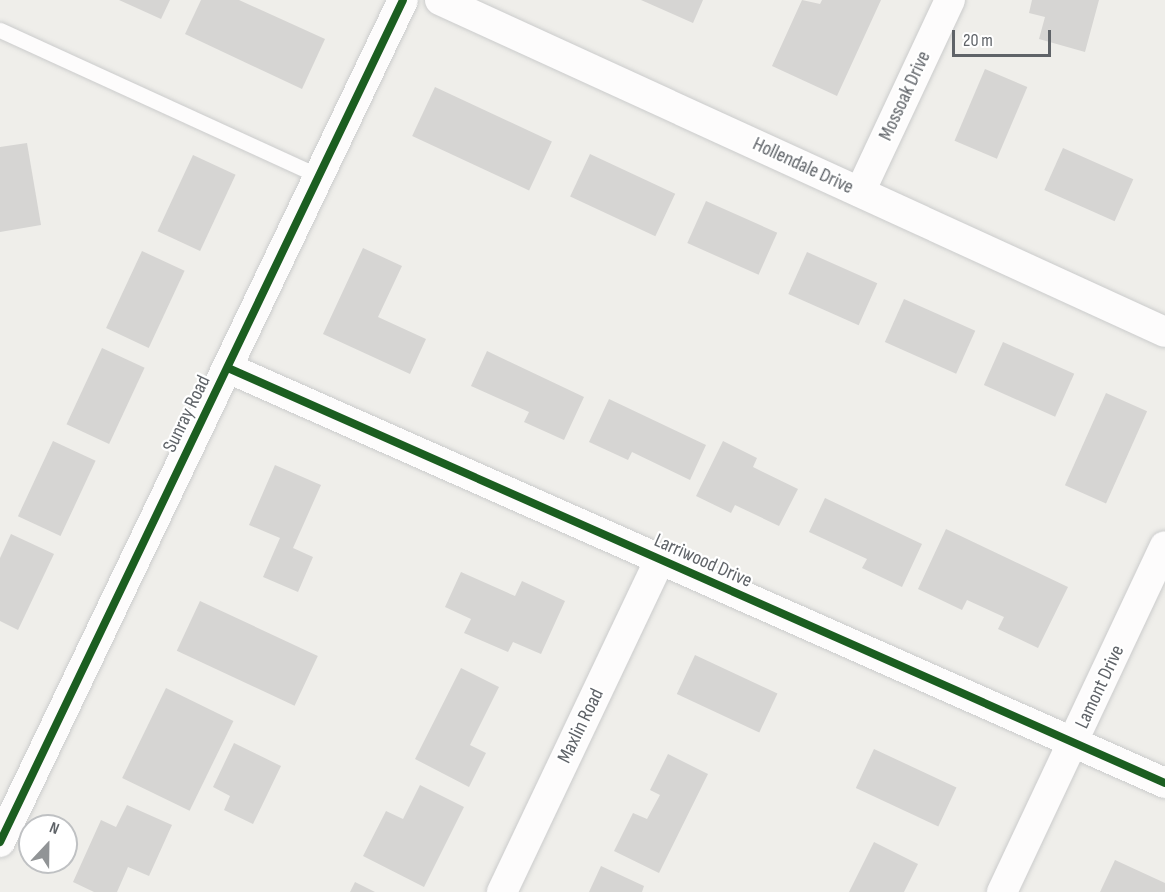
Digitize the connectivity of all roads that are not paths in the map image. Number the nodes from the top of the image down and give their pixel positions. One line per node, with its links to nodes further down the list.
1 (403, 0): 5 (street, Sunray Road)
2 (440, 0): 6 (street, Hollendale Drive)
3 (950, 0): 6 (street, Mossoak Drive)
4 (0, 30): 5 (lane)
5 (320, 176): 8 (street, Sunray Road)
6 (860, 192): 7 (street, Hollendale Drive)
7 (1165, 332)
8 (228, 368): 10 (street, Larriwood Drive); 13 (street, Sunray Road)
9 (1165, 546): 11 (street, Lamont Drive)
10 (660, 560): 11 (street, Larriwood Drive); 14 (street, Maxlin Road)
11 (1074, 743): 12 (street, Larriwood Drive); 15 (street, Lamont Drive)
12 (1165, 783)
13 (0, 842)
14 (502, 892)
15 (1002, 892)

